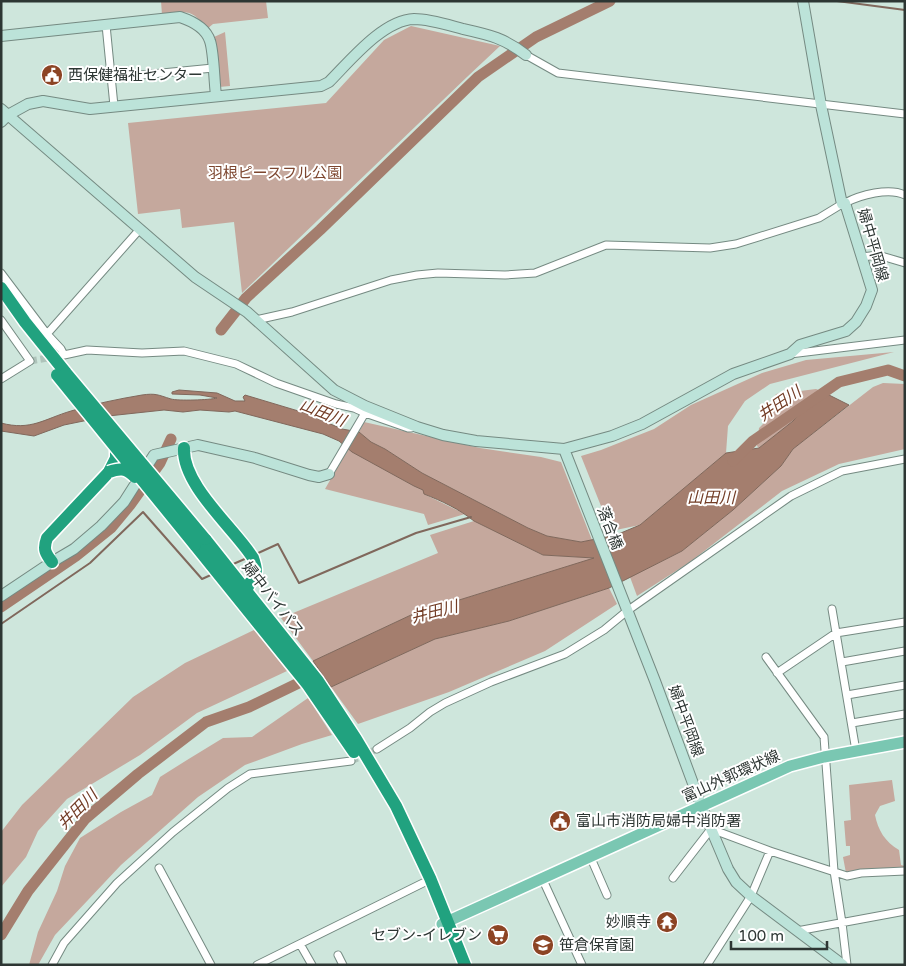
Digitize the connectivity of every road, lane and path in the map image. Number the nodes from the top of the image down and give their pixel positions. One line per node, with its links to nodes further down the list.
1 (803, 1): 8 (street, 婦中平岡線)
2 (106, 25): 3 (street); 5 (street); 6 (street)
3 (1, 36)
4 (526, 55): 7 (street); 8 (street)
5 (213, 68): 6 (street); 7 (street)
6 (111, 78): 9 (street)
7 (216, 95): 9 (street)
8 (821, 105): 10 (street); 13 (street, 婦中平岡線)
9 (114, 106): 11 (street)
10 (905, 114)
11 (4, 115): 14 (street)
12 (905, 195): 13 (street)
13 (844, 204): 15 (street, 婦中平岡線); 21 (street)
14 (140, 229): 21 (street); 22 (street)
15 (862, 257): 16 (street); 24 (street, 婦中平岡線)
16 (905, 263)
17 (1, 273): 22 (street)
18 (1, 288): 25 (highway, 婦中バイパス)
19 (1, 301): 25 (highway, 婦中バイパス)
20 (1, 320): 26 (street)
21 (256, 320): 28 (street)
22 (47, 334): 27 (street)
23 (905, 340): 24 (street)
24 (790, 354): 31 (street, 婦中平岡線)
25 (62, 374): 29 (highway, 婦中バイパス, bridge); 36 (highway, 婦中バイパス, bridge)
26 (1, 379)
27 (364, 415): 28 (street); 34 (street)
28 (417, 427): 31 (street)
29 (116, 447): 33 (highway); 35 (highway, 婦中バイパス, bridge)
30 (180, 449): 34 (street); 37 (highway); 38 (street)
31 (565, 452): 42 (street, 落合橋)
32 (905, 459): 42 (street)
33 (109, 472): 35 (highway, bridge); 38 (highway)
34 (329, 474)
35 (166, 509): 53 (highway, 婦中バイパス, bridge)
36 (205, 539): 37 (highway); 39 (highway, 婦中バイパス)
37 (253, 558): 39 (highway)
38 (52, 562): 40 (street)
39 (246, 591): 53 (highway, 婦中バイパス)
40 (1, 596)
41 (832, 610): 44 (street)
42 (627, 612): 55 (street); 59 (street, 婦中平岡線)
43 (905, 622): 44 (street)
44 (836, 633): 47 (street); 48 (street)
45 (905, 651): 47 (street)
46 (766, 657): 48 (street)
47 (842, 662): 50 (street)
48 (777, 673): 57 (street)
49 (905, 685): 50 (street)
50 (847, 695): 52 (street)
51 (905, 714): 52 (street)
52 (852, 723): 56 (street)
53 (352, 740): 68 (highway, 婦中バイパス); 72 (highway, 婦中バイパス)
54 (905, 742): 56 (main road, 富山外郭環状線)
55 (377, 749)
56 (856, 751): 57 (main road, 富山外郭環状線)
57 (824, 757): 59 (main road, 富山外郭環状線); 64 (street)
58 (351, 761): 78 (street)
59 (701, 805): 60 (street, 婦中平岡線); 62 (main road, 富山外郭環状線)
60 (711, 829): 61 (street); 67 (street); 70 (street, 婦中平岡線)
61 (770, 851): 64 (street); 70 (street)
62 (590, 856): 66 (main road, 富山外郭環状線); 69 (street)
63 (159, 868): 79 (street)
64 (834, 871): 65 (street); 73 (street)
65 (905, 871)
66 (542, 878): 72 (main road, 富山外郭環状線); 85 (street)
67 (673, 878)
68 (423, 883): 72 (highway, 婦中バイパス); 75 (street)
69 (607, 895)
70 (752, 896): 74 (street, 婦中平岡線); 86 (street)
71 (905, 911): 73 (street)
72 (445, 923): 83 (highway, 婦中バイパス); 84 (highway, 婦中バイパス)
73 (842, 923): 74 (street); 87 (street)
74 (796, 931): 77 (street, 婦中平岡線)
75 (300, 944): 80 (street); 81 (street)
76 (338, 955): 82 (street)
77 (839, 963)
78 (52, 965)
79 (211, 965)
80 (257, 965)
81 (312, 965)
82 (342, 965)
83 (458, 965)
84 (465, 965)
85 (582, 965)
86 (707, 965)
87 (846, 965)

